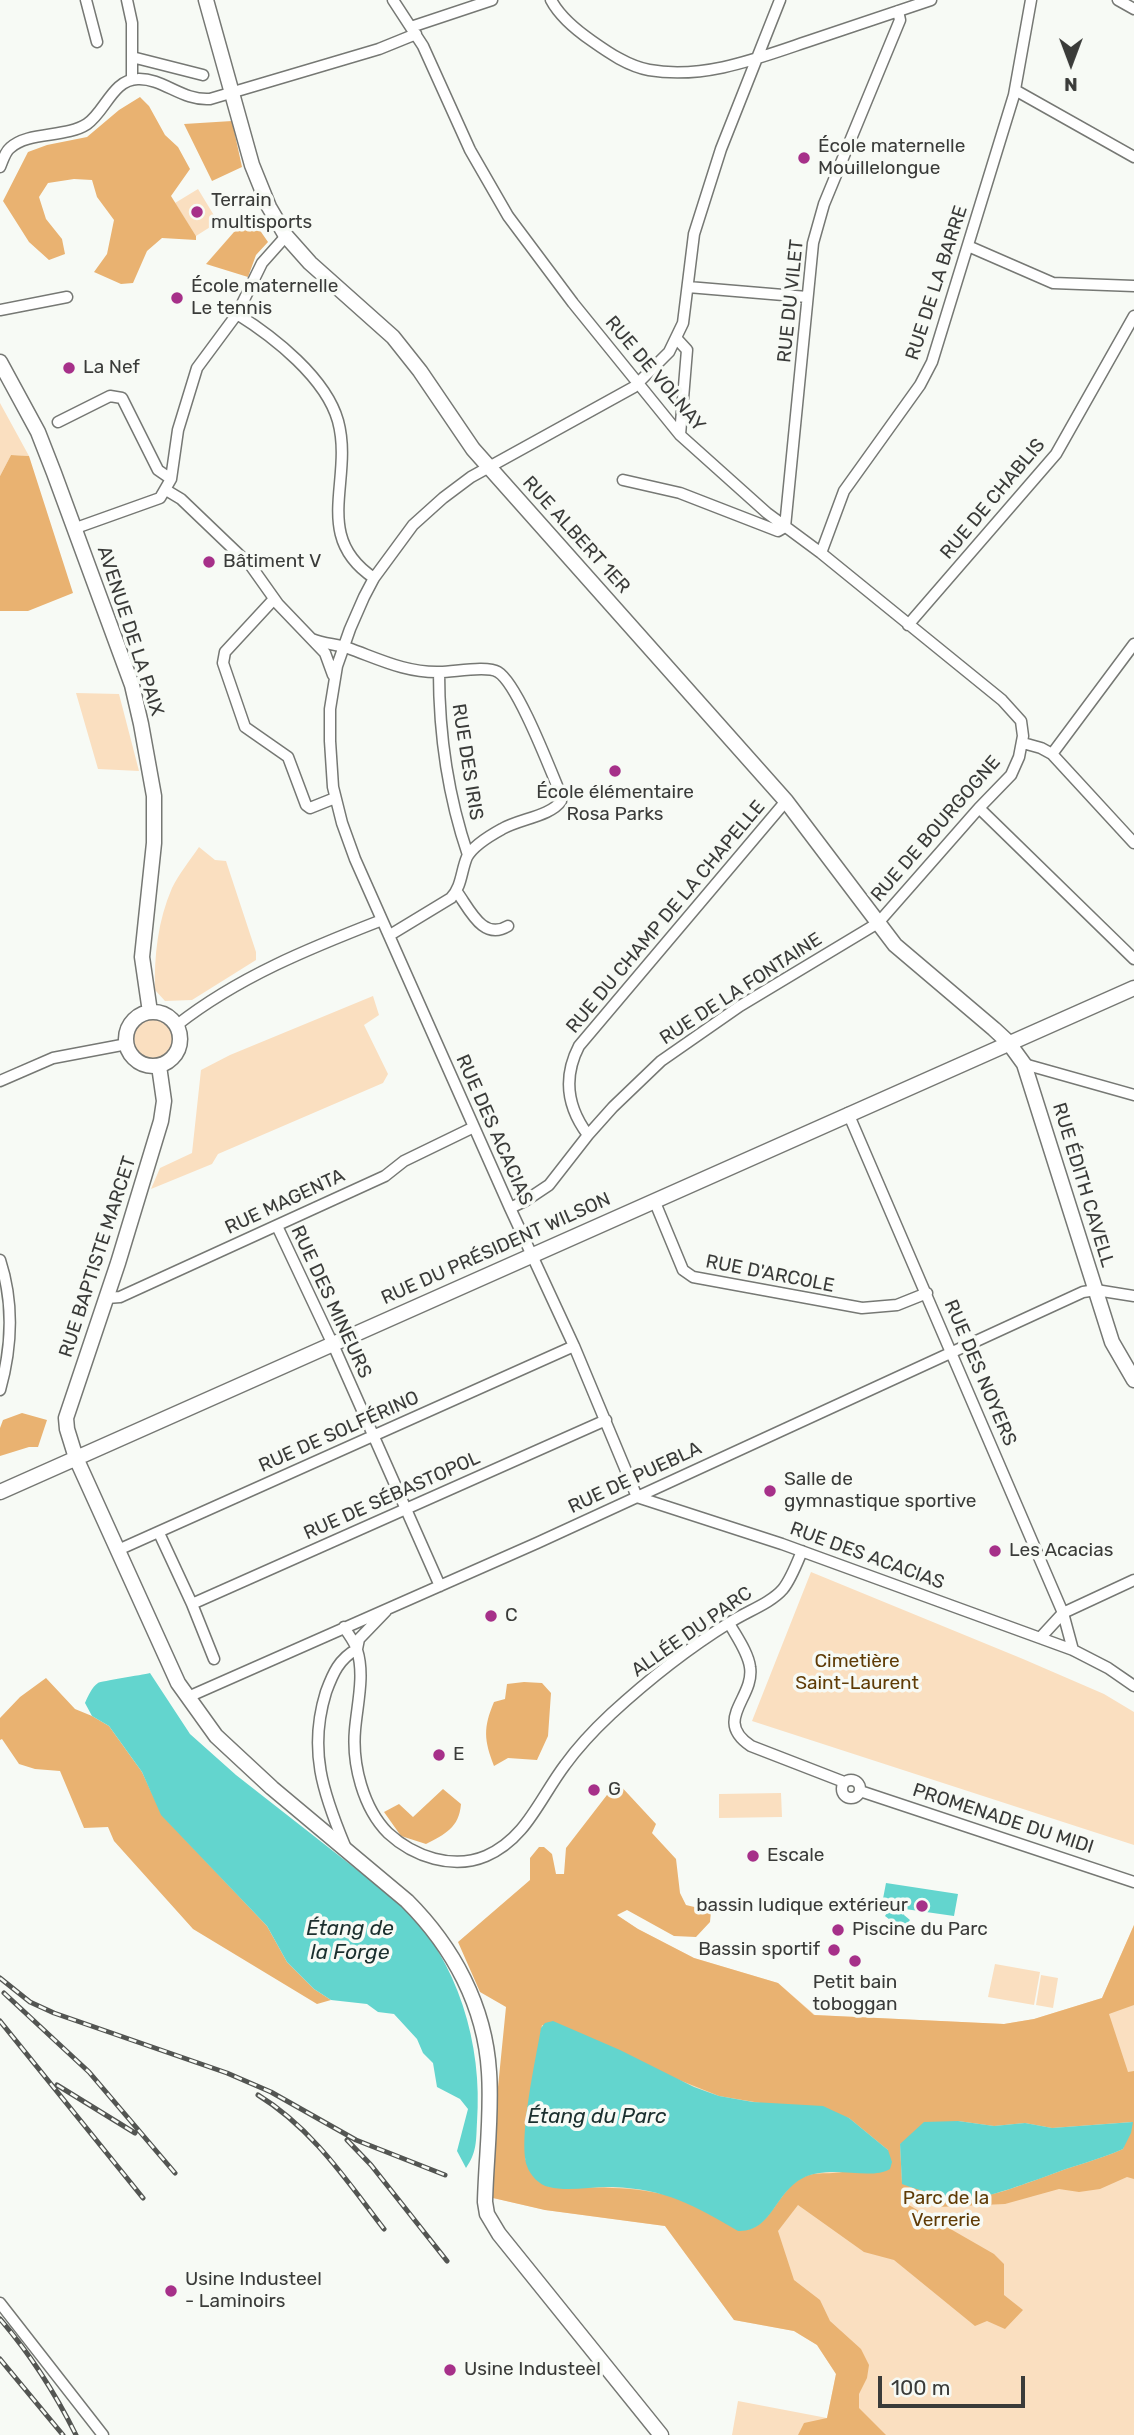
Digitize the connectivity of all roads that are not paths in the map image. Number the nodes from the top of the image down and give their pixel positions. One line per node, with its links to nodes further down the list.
1 (86, 0): 14 (street)
2 (127, 0): 15 (street)
3 (206, 0): 20 (street, RUE ALBERT 1ER)
4 (393, 0): 13 (street, RUE DE VOLNAY)
5 (492, 0): 13 (street)
6 (551, 0): 16 (street)
7 (780, 0): 16 (street)
8 (931, 0): 12 (street)
9 (1031, 0): 19 (street, RUE DE LA BARRE)
10 (1118, 0): 11 (street)
11 (1134, 9)
12 (898, 11): 16 (street); 28 (street, RUE DU VILET)
13 (413, 30): 20 (street); 34 (street, RUE DE VOLNAY)
14 (97, 42)
15 (132, 57): 17 (street); 18 (street)
16 (757, 59): 26 (street)
17 (203, 75)
18 (132, 80): 20 (street); 22 (street)
19 (1015, 90): 21 (street); 24 (street, RUE DE LA BARRE)
20 (231, 92): 23 (street, RUE ALBERT 1ER)
21 (1134, 157)
22 (0, 167)
23 (286, 236): 30 (street); 37 (street, RUE ALBERT 1ER)
24 (968, 246): 25 (street); 42 (street, RUE DE LA BARRE)
25 (1134, 286)
26 (688, 287): 28 (street); 32 (street)
27 (67, 297): 29 (street)
28 (807, 297): 41 (street, RUE DU VILET)
29 (0, 310)
30 (237, 314): 39 (street); 43 (street)
31 (1134, 316): 45 (street, RUE DE CHABLIS)
32 (676, 338): 34 (street, RUE DES ACACIAS); 36 (street)
33 (0, 362): 40 (street, AVENUE DE LA PAIX)
34 (638, 384): 36 (street, RUE DE VOLNAY); 37 (street, RUE DES ACACIAS)
35 (58, 422): 39 (street)
36 (680, 435): 41 (street, RUE DE VOLNAY)
37 (490, 468): 43 (street, RUE DES ACACIAS); 54 (street, RUE ALBERT 1ER)
38 (623, 480): 41 (street)
39 (168, 485): 40 (street); 44 (street)
40 (76, 527): 65 (street, AVENUE DE LA PAIX)
41 (785, 527): 42 (street, RUE DE VOLNAY)
42 (821, 553): 45 (street, RUE DE VOLNAY)
43 (374, 578): 48 (street, RUE DES ACACIAS)
44 (274, 599): 46 (street); 53 (street)
45 (908, 625): 51 (street, RUE DE VOLNAY)
46 (312, 639): 48 (street); 50 (street)
47 (1134, 644): 52 (street)
48 (344, 647): 49 (street); 50 (street, RUE DES ACACIAS)
49 (439, 673): 57 (street, RUE DES IRIS); 57 (street)
50 (334, 678): 53 (street, RUE DES ACACIAS)
51 (1023, 743): 52 (street); 55 (street, RUE DE BOURGOGNE)
52 (1052, 754): 56 (street)
53 (335, 798): 59 (street, RUE DES ACACIAS)
54 (786, 801): 60 (street, RUE ALBERT 1ER); 75 (street, RUE DU CHAMP DE LA CHAPELLE)
55 (979, 808): 60 (street, RUE DE BOURGOGNE); 63 (street)
56 (1134, 843)
57 (468, 855): 58 (street)
58 (457, 892): 61 (street); 62 (street)
59 (382, 919): 62 (street, RUE DES ACACIAS); 66 (street)
60 (878, 923): 67 (street, RUE ALBERT 1ER); 75 (street, RUE DE LA FONTAINE)
61 (509, 926)
62 (390, 936): 74 (street, RUE DES ACACIAS)
63 (1134, 959)
64 (1134, 988): 67 (street, RUE DU PRÉSIDENT WILSON)
65 (150, 1012): 66 (street); 68 (street)
66 (177, 1025): 70 (street)
67 (1008, 1042): 69 (street, RUE ÉDITH CAVELL); 73 (street, RUE DU PRÉSIDENT WILSON)
68 (127, 1044): 70 (street); 71 (street)
69 (1024, 1064): 72 (street); 81 (street, RUE ÉDITH CAVELL)
70 (159, 1066): 84 (street, RUE BAPTISTE MARCET)
71 (0, 1081)
72 (1134, 1095)
73 (848, 1113): 76 (street, RUE DU PRÉSIDENT WILSON); 82 (street, RUE DES NOYERS)
74 (474, 1127): 77 (street, RUE DES ACACIAS); 78 (street, RUE MAGENTA)
75 (588, 1135): 77 (street, RUE DE LA FONTAINE)
76 (654, 1200): 79 (street, RUE DU PRÉSIDENT WILSON); 82 (street, RUE D'ARCOLE)
77 (510, 1208): 79 (street, RUE DES ACACIAS)
78 (277, 1226): 84 (street, RUE MAGENTA); 85 (street, RUE DES MINEURS)
79 (532, 1255): 85 (street, RUE DU PRÉSIDENT WILSON); 86 (street, RUE DES ACACIAS)
80 (0, 1260): 89 (street)
81 (1096, 1290): 83 (street); 87 (street, RUE DE PUEBLA); 88 (street, RUE ÉDITH CAVELL)
82 (927, 1293): 87 (street, RUE DES NOYERS)
83 (1134, 1296)
84 (107, 1298): 92 (street, RUE BAPTISTE MARCET)
85 (332, 1343): 91 (street, RUE DES MINEURS); 92 (street, RUE DU PRÉSIDENT WILSON)
86 (574, 1346): 90 (street, RUE DES ACACIAS); 91 (street, RUE DE SOLFÉRINO)
87 (953, 1353): 94 (street, RUE DE PUEBLA); 103 (street, RUE DES NOYERS)
88 (1134, 1380)
89 (0, 1390)
90 (606, 1420): 94 (street, RUE DES ACACIAS); 95 (street, RUE DE SÉBASTOPOL)
91 (373, 1436): 95 (street, RUE DES MINEURS); 96 (street, RUE DE SOLFÉRINO)
92 (76, 1458): 93 (street, RUE DU PRÉSIDENT WILSON); 97 (street, RUE BAPTISTE MARCET)
93 (0, 1492)
94 (637, 1497): 98 (street, RUE DES ACACIAS); 100 (street, RUE DE PUEBLA)
95 (405, 1509): 100 (street, RUE DES MINEURS); 101 (street, RUE DE SÉBASTOPOL)
96 (159, 1533): 97 (street, RUE DE SOLFÉRINO); 101 (street)
97 (118, 1550): 111 (street, RUE BAPTISTE MARCET)
98 (802, 1551): 104 (street, ALLÉE DU PARC); 106 (street, RUE DES ACACIAS)
99 (1134, 1580): 103 (street)
100 (440, 1586): 102 (street, RUE DE PUEBLA)
101 (192, 1604): 109 (street)
102 (389, 1607): 105 (street, RUE DE PUEBLA); 107 (street)
103 (1063, 1613): 106 (street); 108 (street, RUE DES NOYERS)
104 (729, 1623): 107 (street, ALLÉE DU PARC); 113 (street, PROMENADE DU MIDI)
105 (348, 1625): 107 (street, ALLÉE DU PARC); 111 (street, RUE DE PUEBLA)
106 (1040, 1638): 108 (street, RUE DES ACACIAS)
107 (358, 1644): 112 (street)
108 (1073, 1650): 110 (street, RUE DES ACACIAS)
109 (214, 1659)
110 (1134, 1686)
111 (188, 1697): 112 (street, RUE BAPTISTE MARCET)
112 (345, 1846): 116 (street, RUE BAPTISTE MARCET)
113 (1134, 1882)
114 (0, 2303): 115 (street)
115 (103, 2435)
116 (661, 2435)

